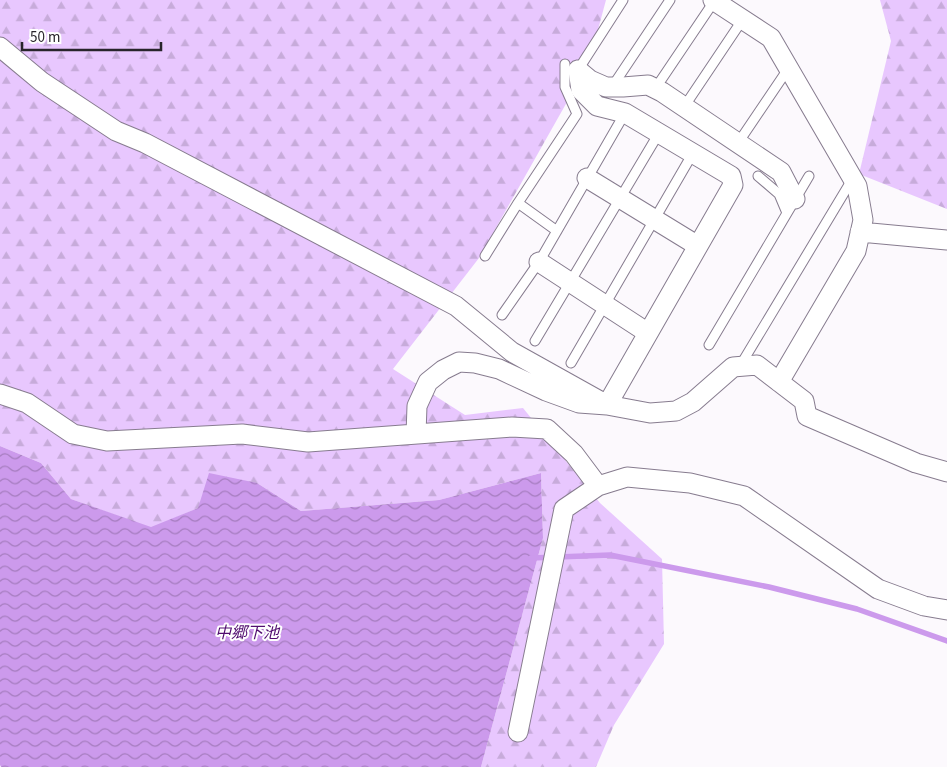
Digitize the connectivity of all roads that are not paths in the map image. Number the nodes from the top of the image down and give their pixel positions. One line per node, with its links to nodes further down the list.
1 (624, 0): 6 (lane)
2 (670, 0): 8 (lane)
3 (715, 0): 4 (street); 9 (lane)
4 (743, 19): 7 (street); 10 (lane)
5 (0, 47): 39 (street)
6 (571, 67): 8 (street); 11 (street); 20 (lane)
7 (789, 68): 13 (lane); 18 (street)
8 (612, 87): 9 (street)
9 (655, 89): 10 (street)
10 (684, 107): 13 (street)
11 (625, 113): 12 (street); 17 (lane)
12 (659, 133): 14 (street); 19 (lane)
13 (738, 142): 21 (street)
14 (693, 153): 22 (lane); 26 (street)
15 (758, 176): 21 (lane)
16 (809, 176): 21 (lane)
17 (587, 178): 19 (street); 23 (lane)
18 (853, 178): 24 (street); 36 (lane)
19 (620, 199): 22 (street); 29 (lane)
20 (518, 203): 23 (lane); 27 (lane)
21 (791, 206): 34 (lane)
22 (654, 219): 26 (street); 30 (lane)
23 (557, 231): 28 (lane)
24 (860, 232): 25 (street); 37 (street)
25 (947, 240)
26 (698, 246): 32 (street)
27 (485, 256)
28 (539, 262): 29 (street); 31 (lane)
29 (570, 282): 30 (street); 33 (lane)
30 (605, 305): 32 (street); 35 (lane)
31 (502, 315)
32 (648, 334): 39 (street)
33 (535, 341)
34 (708, 345)
35 (571, 363)
36 (740, 366): 37 (street); 39 (street)
37 (779, 382): 41 (street)
38 (0, 394): 40 (street)
39 (607, 405): 40 (street)
40 (416, 434): 42 (street)
41 (947, 472)
42 (598, 486): 43 (street); 44 (street)
43 (947, 610)
44 (518, 732)

